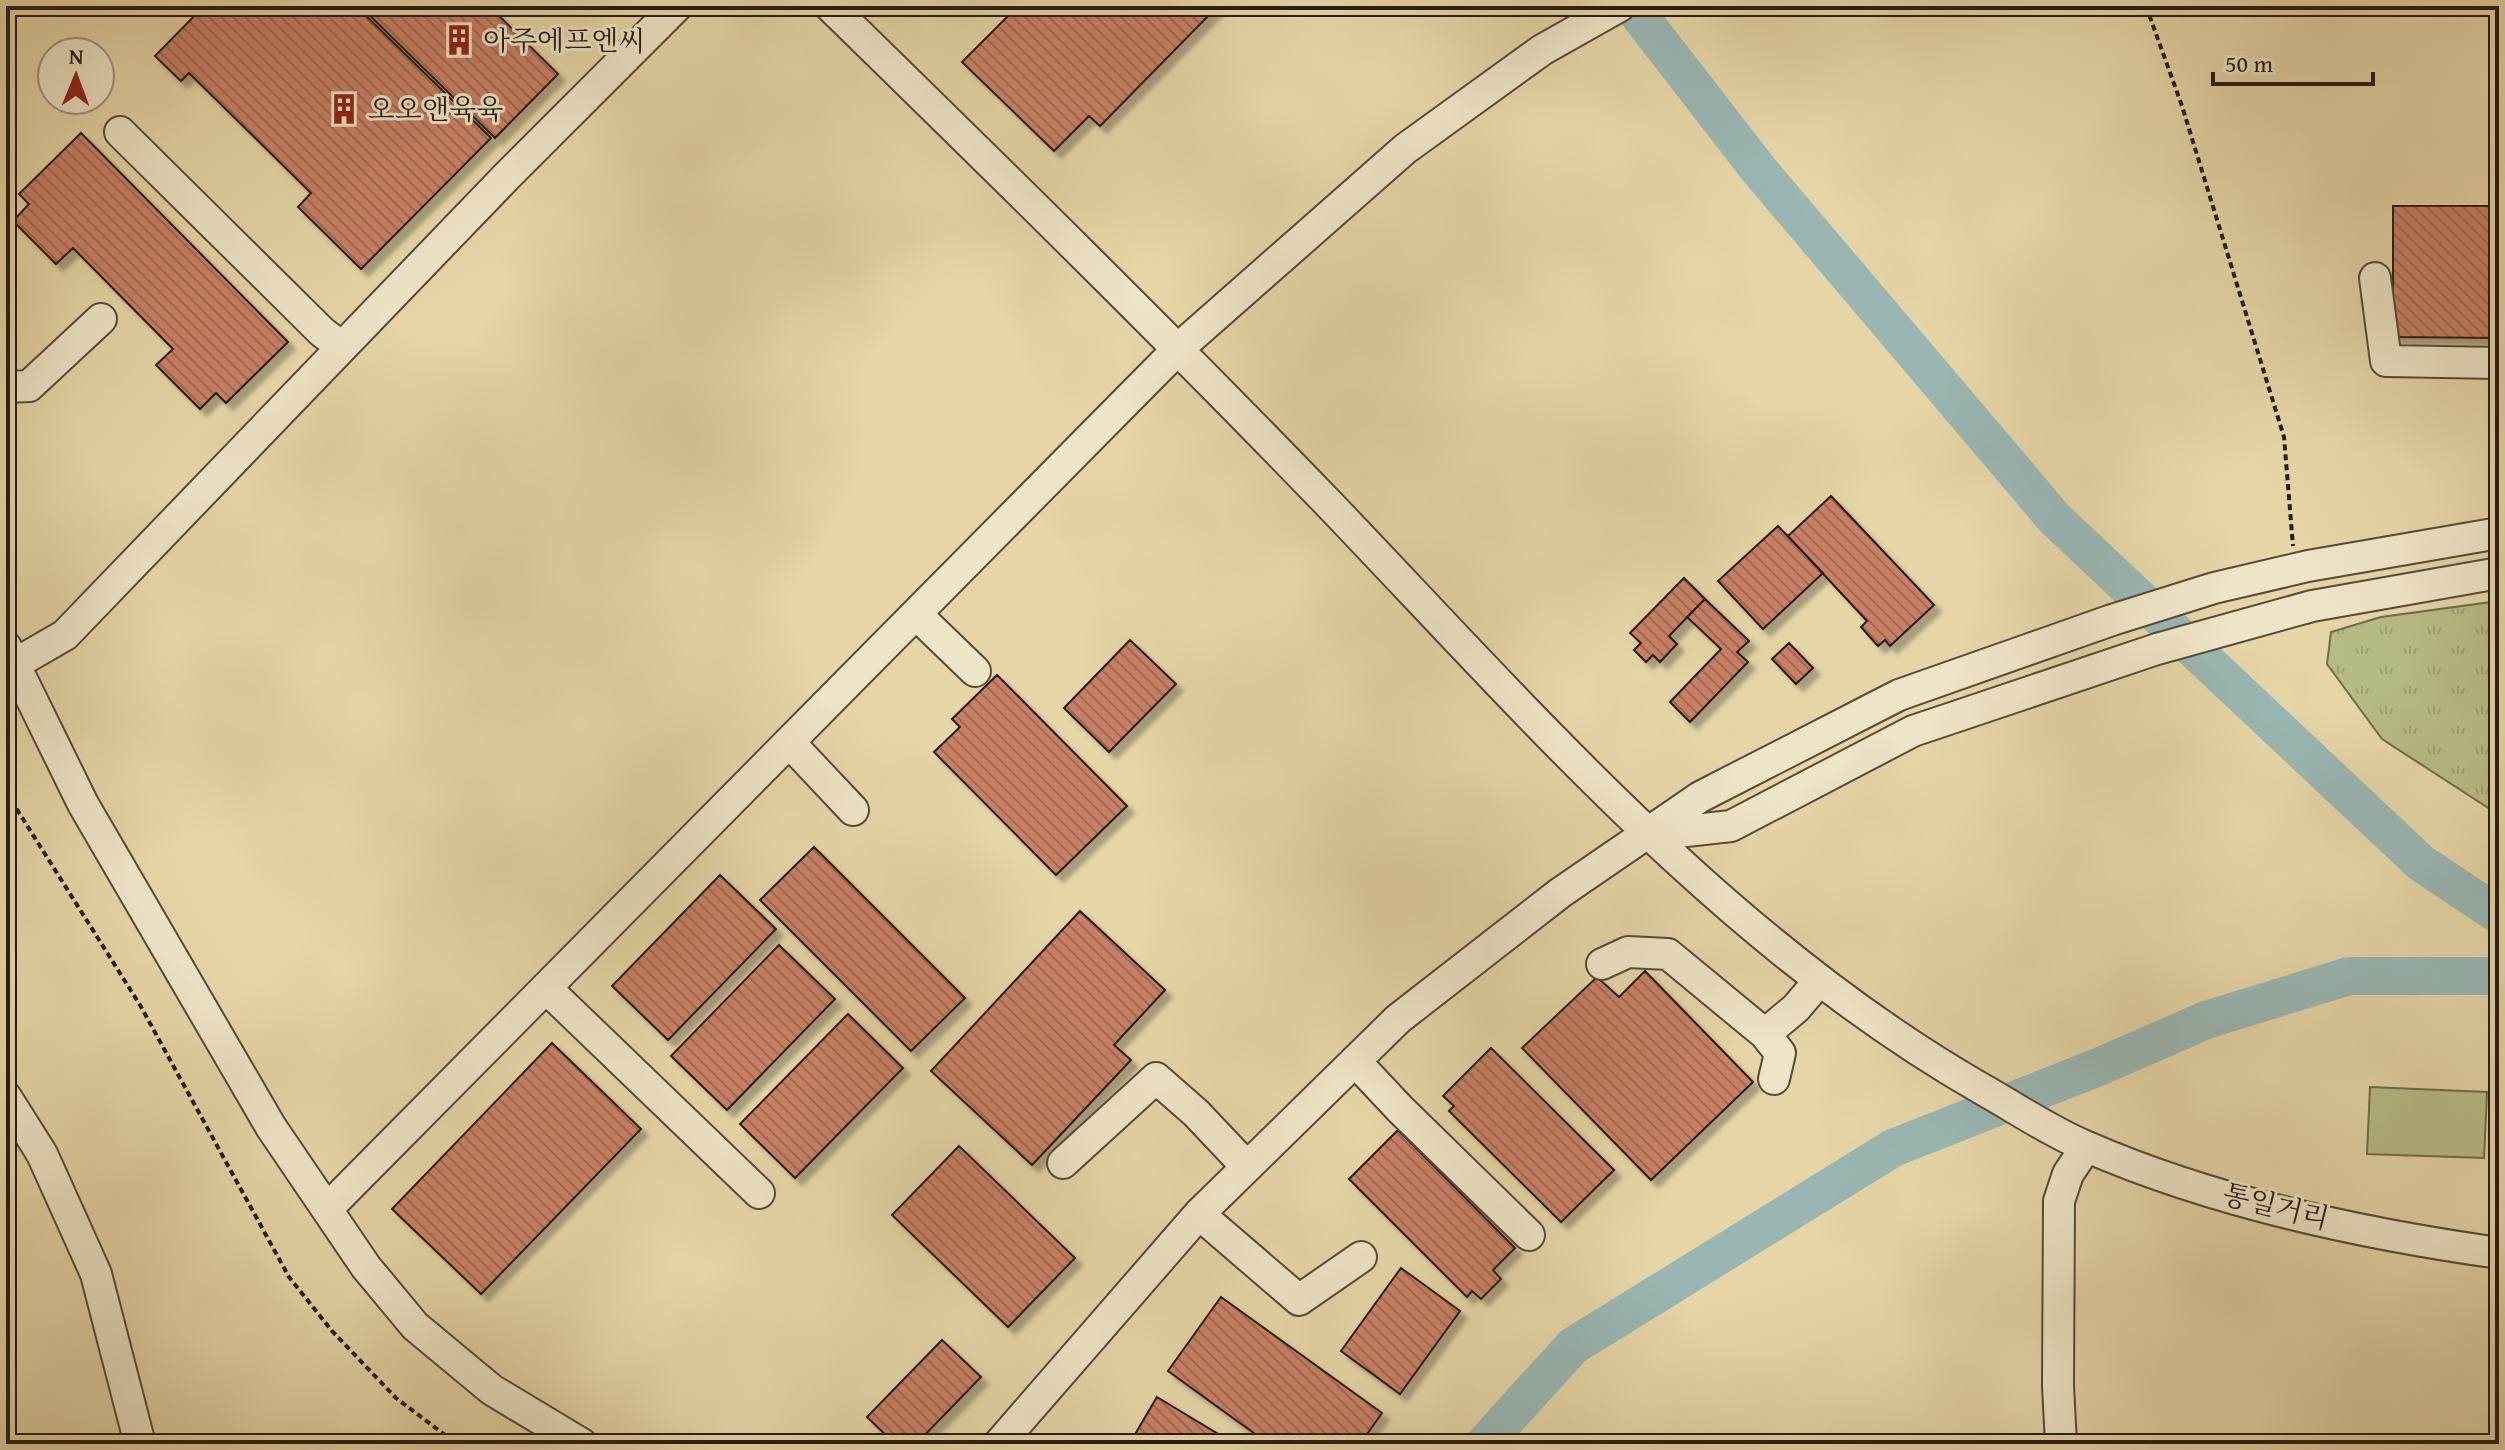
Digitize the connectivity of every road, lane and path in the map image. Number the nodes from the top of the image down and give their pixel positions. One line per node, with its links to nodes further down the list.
1 (677, 6): 8 (street)
2 (830, 6): 9 (street, 통일거리)
3 (2146, 6): 13 (path)
4 (1615, 9): 9 (street)
5 (120, 132): 8 (street)
6 (2375, 278): 10 (street)
7 (101, 319): 11 (street)
8 (342, 347): 16 (street)
9 (1179, 348): 15 (street); 21 (street, 통일거리)
10 (2499, 363)
11 (6, 387)
12 (2499, 533): 21 (street)
13 (2293, 546)
14 (2499, 573): 21 (street)
15 (916, 614): 17 (street); 18 (street)
16 (9, 656): 33 (street)
17 (975, 671)
18 (789, 742): 20 (street); 24 (street)
19 (6, 792): 39 (path)
20 (853, 810)
21 (1648, 835): 23 (street, 통일거리); 26 (street)
22 (1602, 964): 25 (street)
23 (1819, 981): 25 (street); 29 (street, 통일거리)
24 (546, 988): 32 (street); 33 (street)
25 (1765, 1034): 27 (street)
26 (1355, 1061): 31 (street); 35 (street)
27 (1774, 1079)
28 (6, 1097): 38 (street)
29 (2073, 1140): 36 (street, 통일거리); 42 (street)
30 (1063, 1163): 31 (street)
31 (1247, 1167): 34 (street)
32 (759, 1193)
33 (327, 1209): 40 (street)
34 (1199, 1214): 37 (street); 41 (street)
35 (1529, 1235)
36 (2499, 1253)
37 (1361, 1257)
38 (140, 1444)
39 (457, 1444)
40 (582, 1444)
41 (999, 1444)
42 (2061, 1444)

